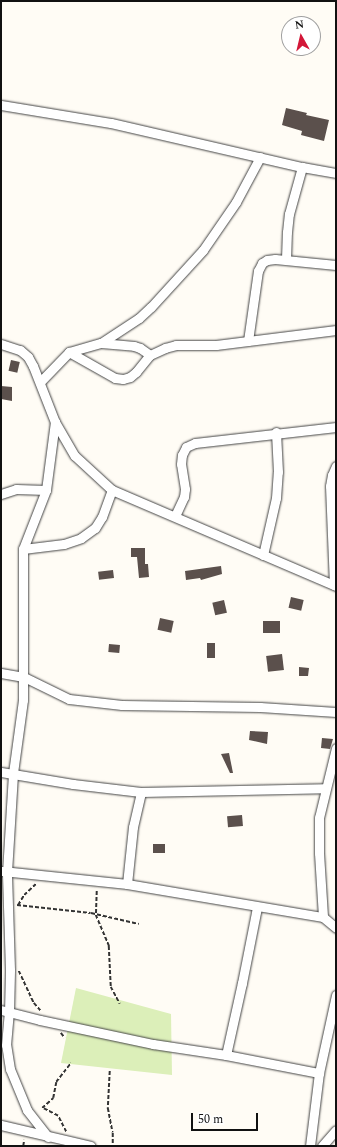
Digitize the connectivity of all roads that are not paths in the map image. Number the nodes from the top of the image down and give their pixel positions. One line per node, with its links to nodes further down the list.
1 (1, 105): 2 (street)
2 (260, 157): 3 (street); 9 (street)
3 (302, 167): 4 (street); 5 (street)
4 (336, 172)
5 (286, 259): 6 (street); 8 (street)
6 (336, 265)
7 (336, 330): 8 (street)
8 (248, 341): 12 (street)
9 (101, 343): 11 (street); 12 (street)
10 (1, 344): 13 (street)
11 (69, 352): 12 (street); 13 (street)
12 (150, 355)
13 (40, 382): 14 (street)
14 (55, 422): 18 (street); 19 (street)
15 (336, 427): 16 (street)
16 (276, 432): 21 (street); 23 (street)
17 (336, 466): 24 (street)
18 (46, 490): 20 (street); 22 (street)
19 (112, 490): 21 (street); 22 (street)
20 (1, 494)
21 (175, 516): 23 (street)
22 (23, 549): 27 (street)
23 (263, 555): 25 (street)
24 (334, 565): 25 (street)
25 (335, 585)
26 (1, 673): 27 (street)
27 (24, 677): 28 (street); 31 (street)
28 (336, 712)
29 (336, 748): 32 (street)
30 (1, 772): 31 (street)
31 (13, 773): 33 (street); 34 (street)
32 (325, 788): 33 (street); 38 (street)
33 (141, 792): 36 (street)
34 (4, 850): 35 (street)
35 (4, 871): 36 (street); 41 (street)
36 (127, 884): 37 (street)
37 (256, 907): 38 (street); 42 (street)
38 (323, 917): 39 (street)
39 (336, 928)
40 (336, 995): 43 (street)
41 (5, 1011): 42 (street); 46 (street)
42 (226, 1055): 43 (street)
43 (319, 1073): 48 (street)
44 (1, 1125): 46 (street)
45 (336, 1130): 49 (street)
46 (48, 1137): 47 (street)
47 (91, 1146)
48 (310, 1146)
49 (322, 1146)

